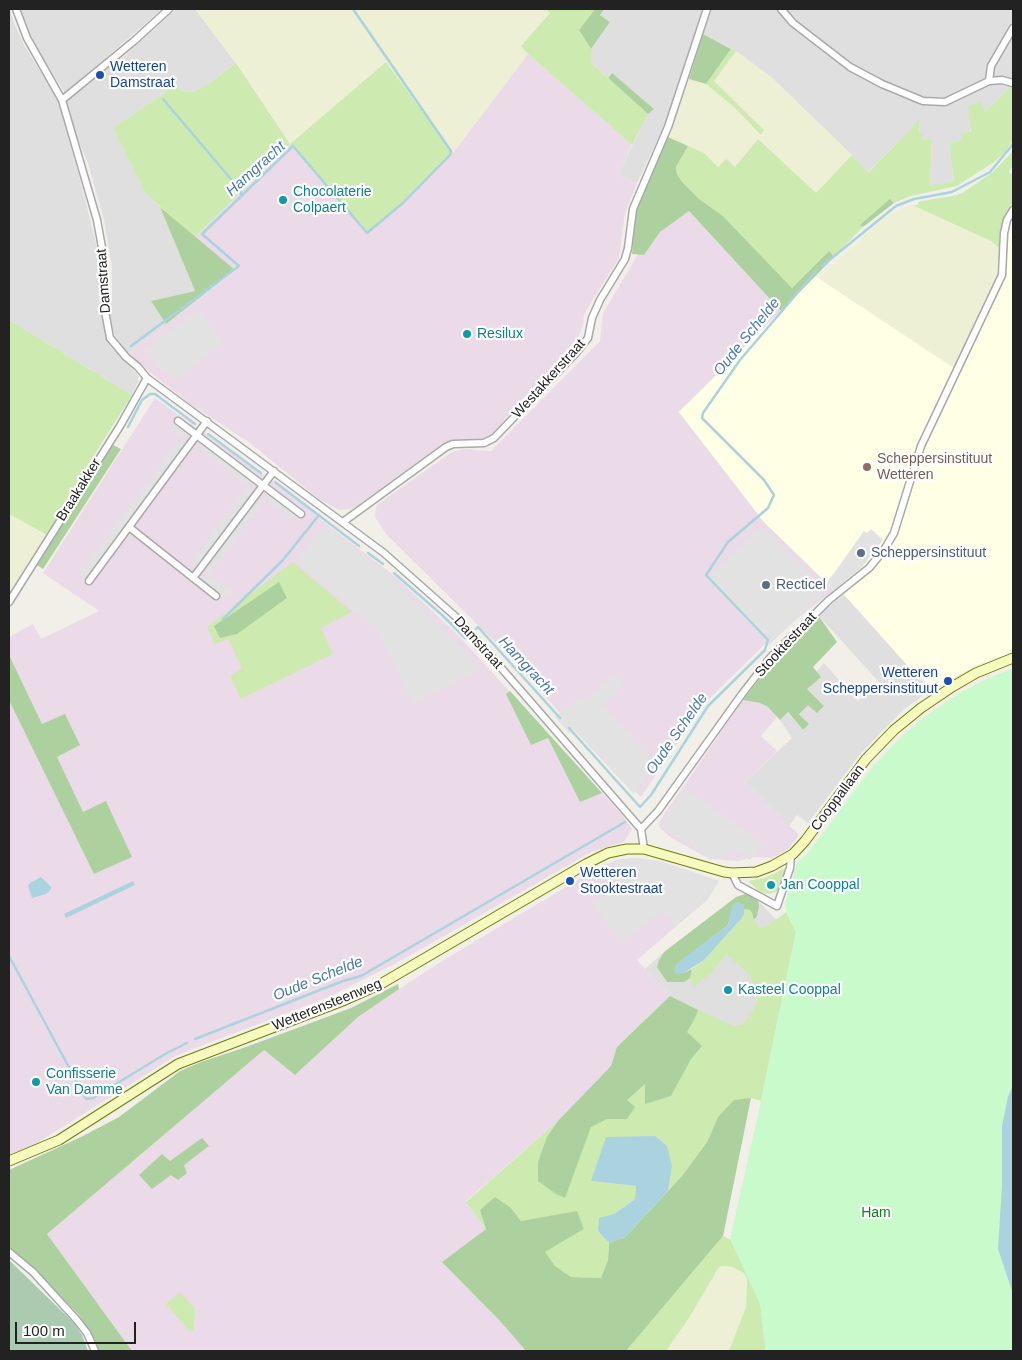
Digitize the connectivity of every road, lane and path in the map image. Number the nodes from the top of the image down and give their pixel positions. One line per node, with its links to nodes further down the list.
1 (16, 9): 8 (street, Damstraat)
2 (169, 9): 8 (street)
3 (707, 9): 17 (street, Westakkerstraat)
4 (781, 9): 6 (street)
5 (1013, 28): 6 (street)
6 (989, 81): 7 (street)
7 (1013, 83)
8 (62, 100): 10 (street, Damstraat)
9 (1013, 210): 24 (street, Stooktestraat)
10 (147, 378): 12 (street, Damstraat); 22 (street, Braakakker)
11 (178, 421): 13 (street)
12 (207, 421): 13 (street); 14 (street, Damstraat)
13 (197, 435): 15 (street); 18 (street)
14 (274, 471): 15 (street); 17 (street, Damstraat)
15 (264, 485): 16 (street); 19 (street)
16 (301, 514)
17 (343, 522): 24 (street, Damstraat)
18 (129, 527): 19 (street); 20 (street)
19 (193, 578): 21 (street)
20 (89, 581)
21 (216, 596)
22 (9, 602)
23 (1013, 658): 26 (street, Cooppallaan)
24 (642, 829): 25 (street)
25 (644, 849): 27 (street, Cooppallaan); 28 (street, Wetterensteenweg)
26 (791, 856): 27 (street, Cooppallaan); 27 (street)
27 (732, 873)
28 (9, 1161)
29 (9, 1252): 30 (street)
30 (95, 1351)

